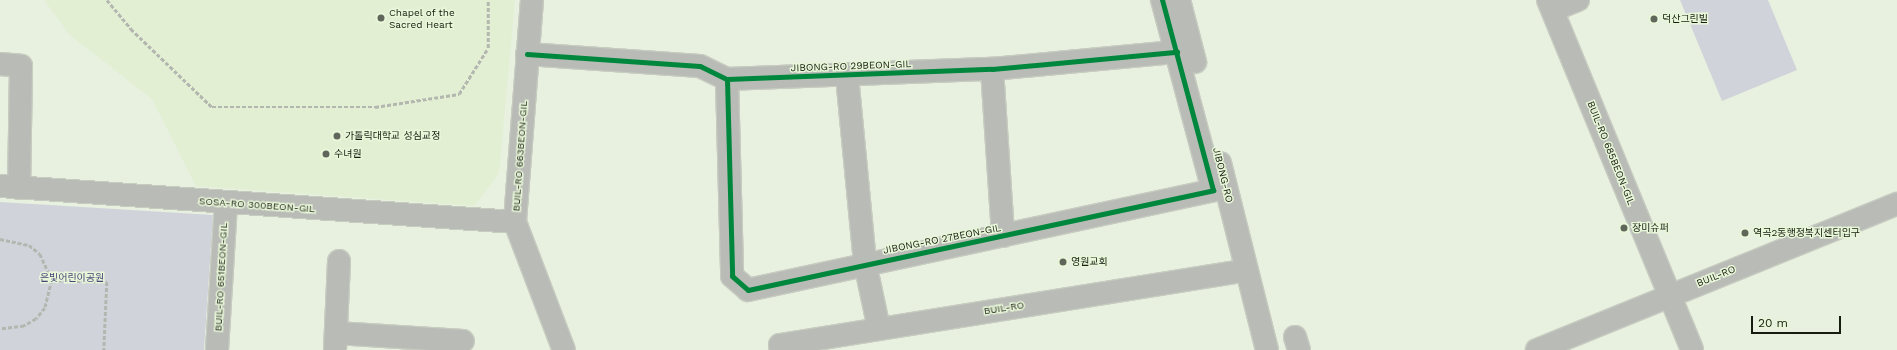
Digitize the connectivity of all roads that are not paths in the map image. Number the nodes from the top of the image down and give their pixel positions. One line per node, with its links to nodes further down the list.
1 (532, 0): 7 (street, BUIL-RO 663BEON-GIL)
2 (1162, 0): 6 (street)
3 (1578, 0): 4 (street, BUIL-RO 685BEON-GIL)
4 (1550, 5): 21 (street, BUIL-RO 685BEON-GIL)
5 (1182, 10): 29 (street, JIBONG-RO)
6 (1177, 52): 9 (street, JIBONG-RO 29BEON-GIL); 13 (street)
7 (527, 54): 11 (street, JIBONG-RO 29BEON-GIL); 16 (street, BUIL-RO 663BEON-GIL)
8 (0, 64): 12 (street)
9 (992, 69): 10 (street, JIBONG-RO 29BEON-GIL); 17 (street)
10 (848, 76): 11 (street, JIBONG-RO 29BEON-GIL); 19 (street, JIBONG-RO 29BEON-GIL)
11 (727, 79): 19 (street, JIBONG-RO 27BEON-GIL)
12 (10, 187): 14 (street, SOSA-RO 300BEON-GIL)
13 (1212, 190): 17 (street, JIBONG-RO 27BEON-GIL); 20 (street)
14 (226, 203): 16 (street, SOSA-RO 300BEON-GIL); 25 (street, BUIL-RO 651BEON-GIL)
15 (1897, 204): 21 (street, BUIL-RO)
16 (515, 222): 26 (street, BUIL-RO 663BEON-GIL)
17 (1003, 236): 19 (street, JIBONG-RO 27BEON-GIL)
18 (339, 261): 23 (street)
19 (864, 263): 22 (street, JIBONG-RO 29BEON-GIL)
20 (1234, 272): 22 (street, BUIL-RO); 28 (street)
21 (1669, 295): 30 (street, BUIL-RO); 31 (street, BUIL-RO 685BEON-GIL)
22 (879, 328): 27 (street, BUIL-RO)
23 (335, 342): 24 (street)
24 (463, 342)
25 (217, 350)
26 (564, 350)
27 (781, 350)
28 (1252, 350)
29 (1267, 350)
30 (1537, 350)
31 (1692, 350)

